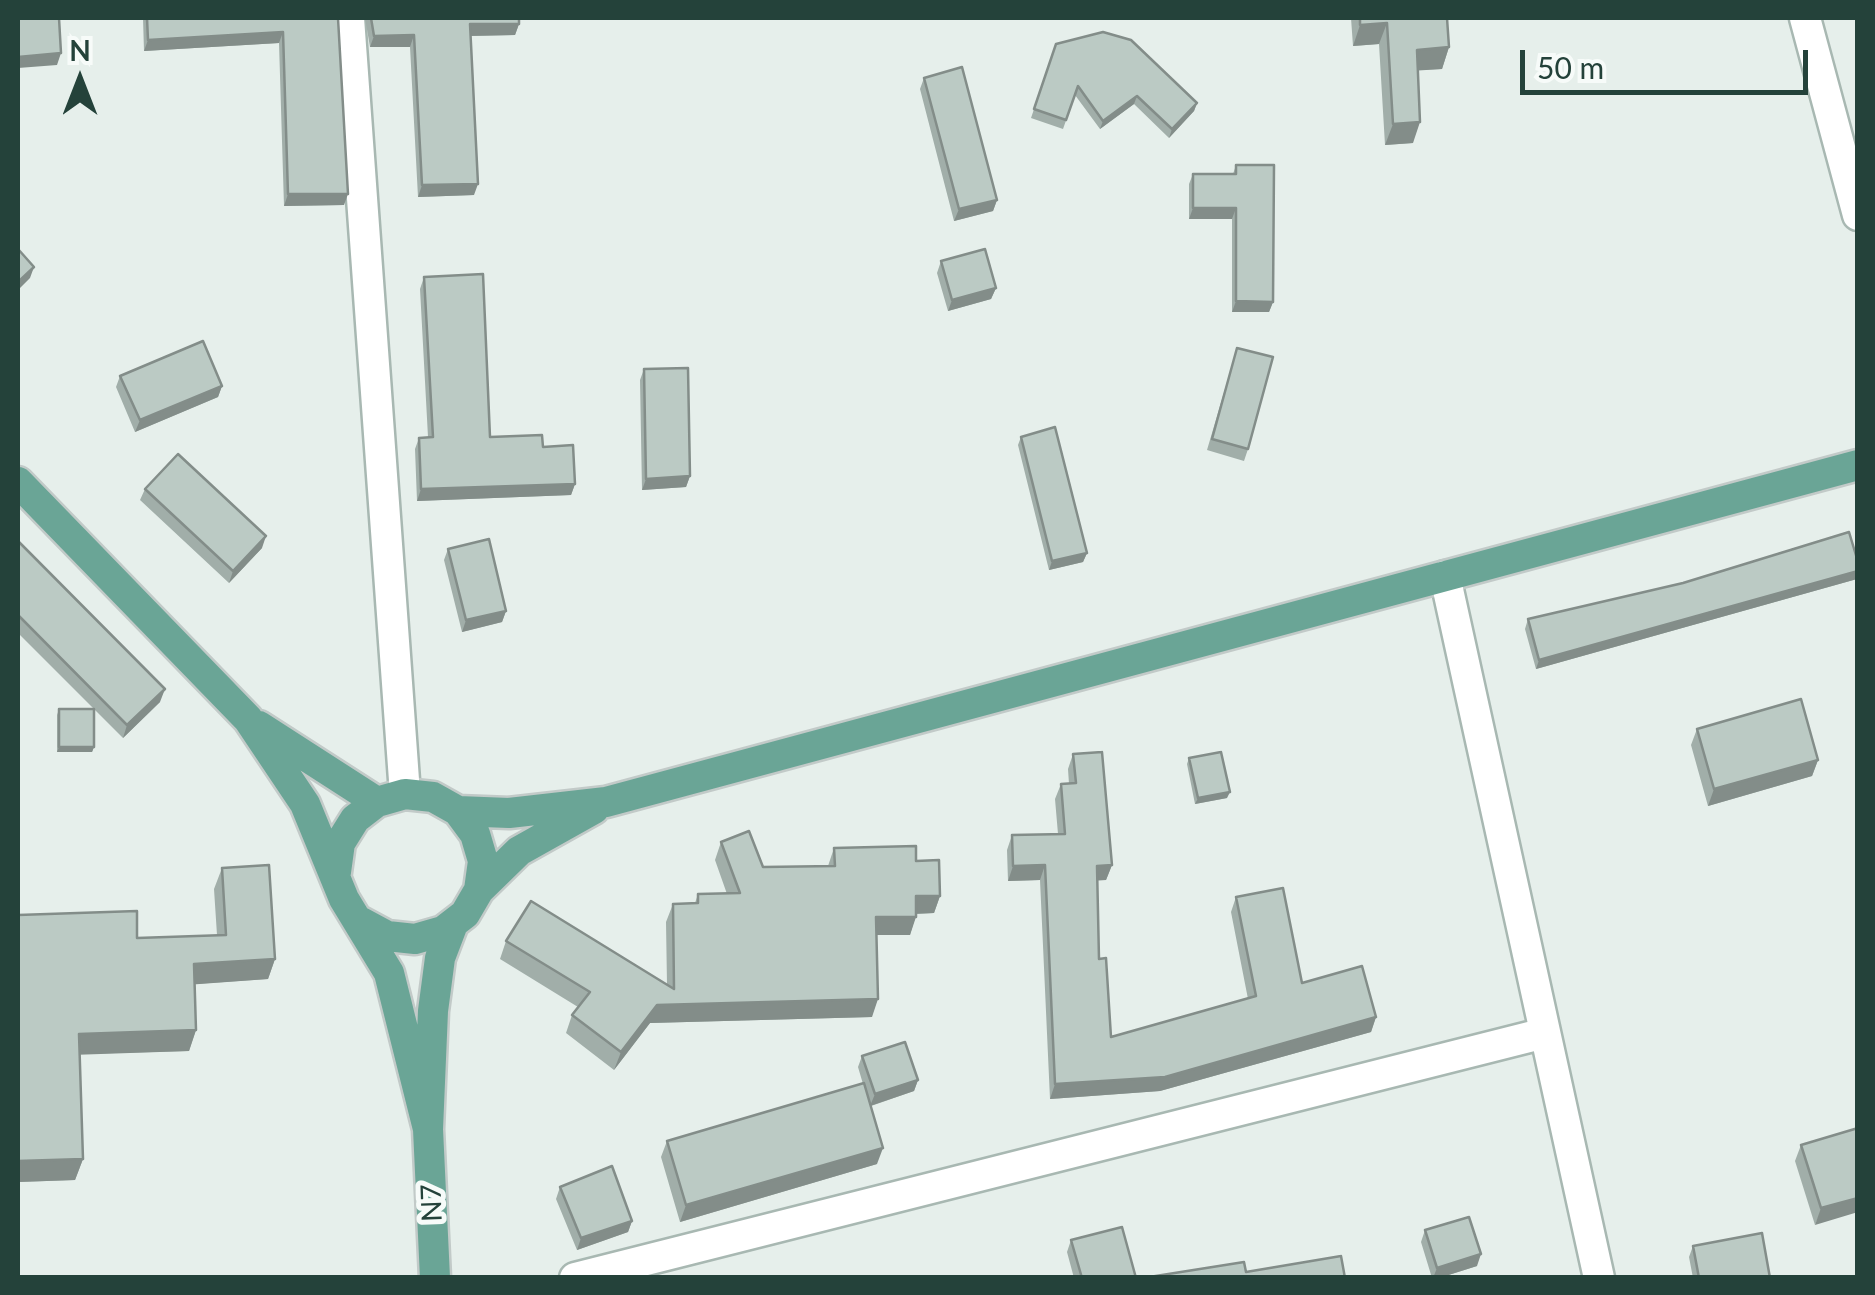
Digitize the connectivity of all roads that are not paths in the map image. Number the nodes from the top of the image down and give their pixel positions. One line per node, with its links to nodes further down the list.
1 (349, 18): 8 (street)
2 (1804, 18): 3 (street)
3 (1858, 215)
4 (1858, 465): 6 (main road)
5 (18, 482): 7 (main road)
6 (1445, 576): 9 (main road); 15 (street)
7 (248, 719): 8 (main road); 11 (main road)
8 (391, 798): 10 (main road); 11 (main road)
9 (606, 802): 10 (main road); 12 (main road)
10 (458, 811): 12 (main road)
11 (336, 872): 13 (main road)
12 (479, 890): 14 (main road)
13 (362, 922): 14 (main road); 16 (main road)
14 (453, 924): 16 (main road)
15 (1546, 1034): 18 (street); 19 (street)
16 (428, 1129): 17 (main road, N7)
17 (434, 1278)
18 (575, 1278)
19 (1599, 1278)

